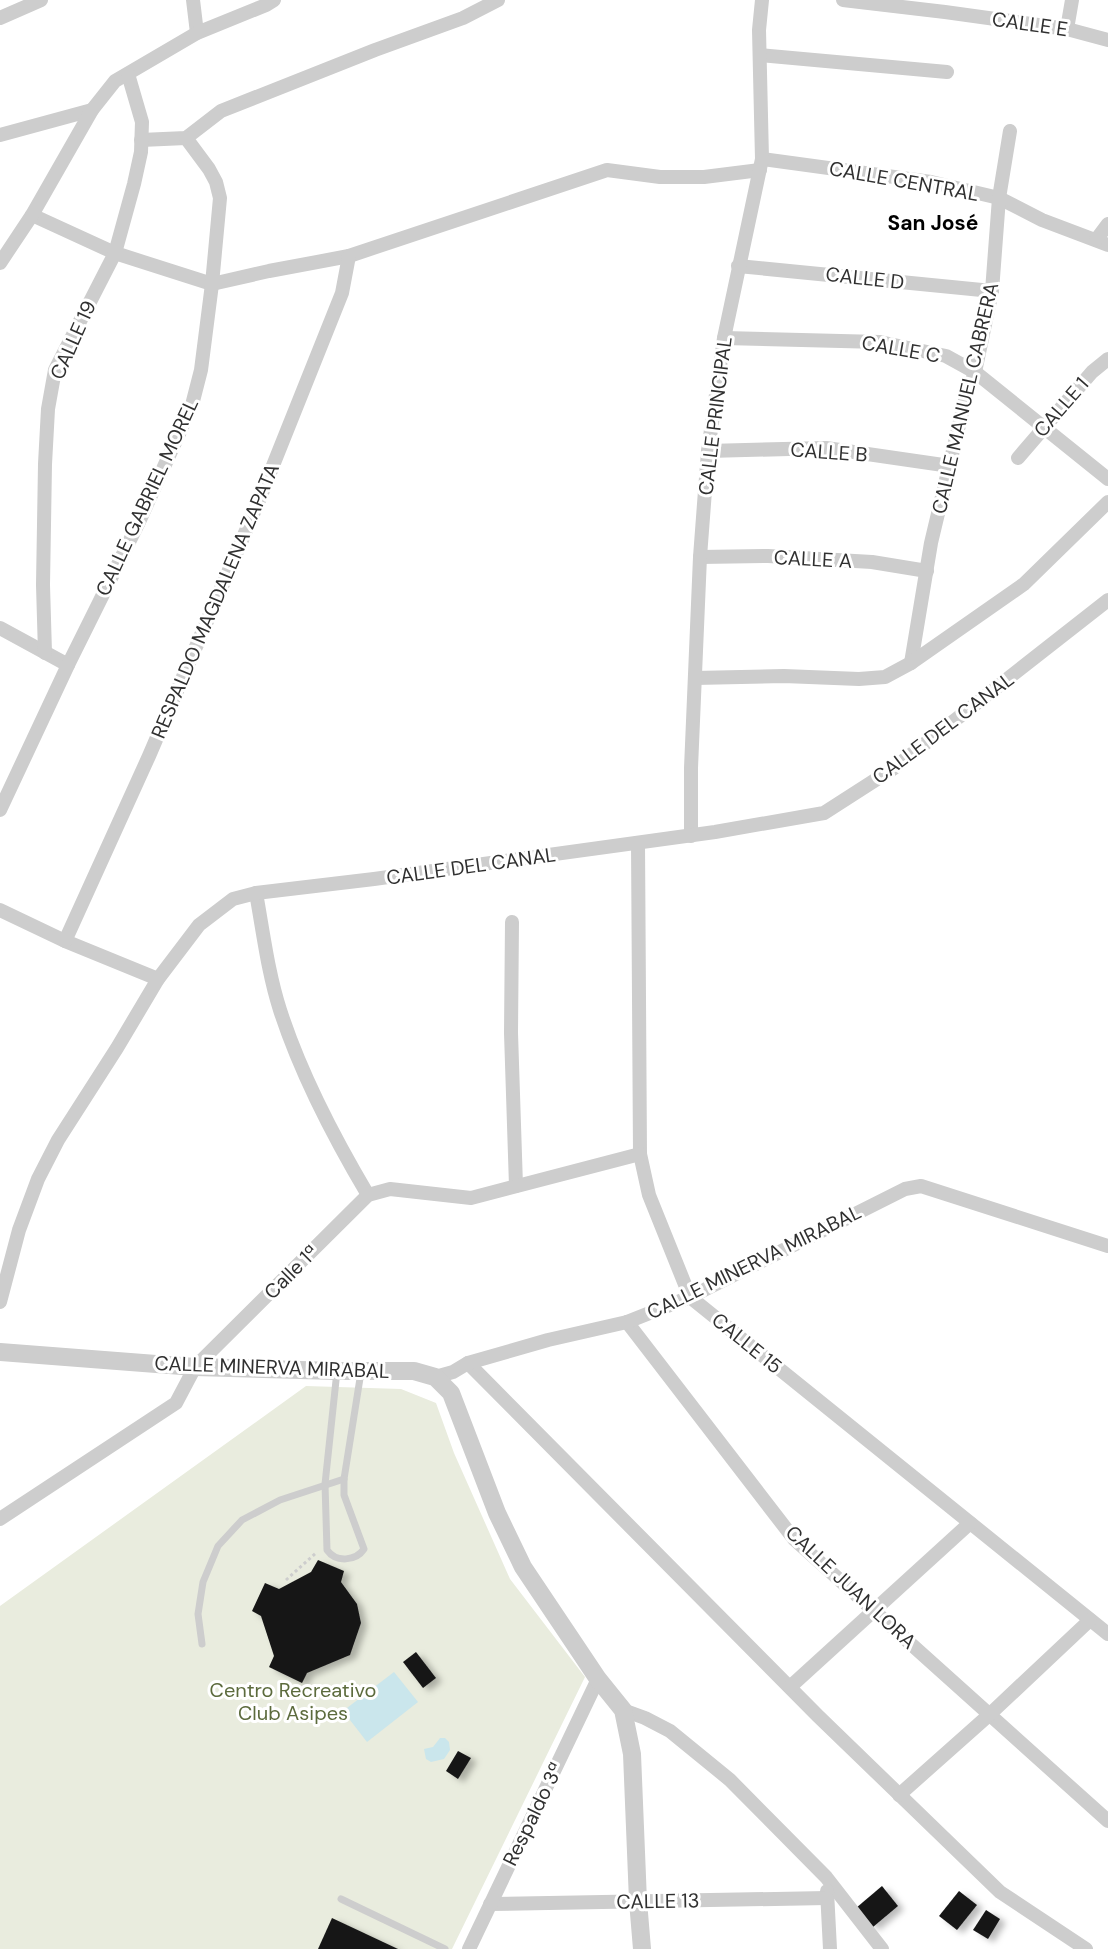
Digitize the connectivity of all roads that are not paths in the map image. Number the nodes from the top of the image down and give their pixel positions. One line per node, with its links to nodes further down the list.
1 (40, 0): 8 (street)
2 (193, 0): 10 (street)
3 (273, 0): 10 (street)
4 (498, 0): 18 (street)
5 (762, 0): 12 (street, CALLE PRINCIPAL)
6 (843, 0): 9 (street, CALLE E)
7 (1072, 0): 9 (street)
8 (0, 18)
9 (1068, 29): 11 (street, CALLE E)
10 (197, 33): 14 (street)
11 (1108, 40)
12 (760, 55): 13 (street); 20 (street, CALLE PRINCIPAL)
13 (947, 72)
14 (128, 74): 15 (street); 19 (street, CALLE 19)
15 (92, 110): 17 (street); 22 (street)
16 (1010, 132): 21 (street, CALLE MANUEL CABRERA)
17 (0, 135)
18 (186, 138): 19 (street); 29 (street, CALLE GABRIEL MOREL)
19 (141, 140): 25 (street, CALLE 19)
20 (761, 164): 21 (street, CALLE CENTRAL); 26 (street, CALLE CENTRAL); 28 (street, CALLE PRINCIPAL)
21 (999, 198): 24 (street, CALLE CENTRAL); 30 (street, CALLE MANUEL CABRERA)
22 (32, 215): 25 (street); 27 (street)
23 (1108, 224): 24 (street)
24 (1102, 242)
25 (115, 253): 29 (street); 44 (street, CALLE 19)
26 (349, 256): 29 (street, CALLE CENTRAL); 54 (street, RESPALDO MAGDALENA ZAPATA)
27 (0, 263)
28 (738, 266): 30 (street, CALLE D); 31 (street, CALLE PRINCIPAL)
29 (212, 284): 46 (street, CALLE GABRIEL MOREL)
30 (992, 291): 33 (street, CALLE MANUEL CABRERA)
31 (724, 338): 33 (street, CALLE C); 35 (street, CALLE PRINCIPAL)
32 (1108, 359): 34 (street, CALLE 1)
33 (975, 372): 34 (street, CALLE C); 37 (street, CALLE MANUEL CABRERA)
34 (1045, 426): 36 (street, CALLE 1); 38 (street, CALLE C)
35 (708, 451): 37 (street, CALLE B); 40 (street, CALLE PRINCIPAL)
36 (1018, 458)
37 (950, 466): 41 (street, CALLE MANUEL CABRERA)
38 (1108, 479)
39 (1108, 502): 45 (street)
40 (700, 557): 41 (street, CALLE A); 47 (street, CALLE PRINCIPAL)
41 (927, 571): 45 (street, CALLE MANUEL CABRERA)
42 (1108, 600): 49 (street, CALLE DEL CANAL)
43 (0, 628): 44 (street)
44 (45, 652): 46 (street)
45 (911, 663): 47 (street)
46 (68, 665): 48 (street, CALLE GABRIEL MOREL)
47 (695, 678): 49 (street, CALLE PRINCIPAL)
48 (0, 810)
49 (691, 836): 50 (street, CALLE DEL CANAL)
50 (638, 843): 51 (street, CALLE DEL CANAL); 56 (street, CALLE 15)
51 (256, 893): 55 (street, CALLE DEL CANAL); 58 (street)
52 (0, 910): 54 (street)
53 (512, 922): 57 (street)
54 (65, 941): 55 (street)
55 (158, 979): 61 (street, CALLE DEL CANAL)
56 (640, 1154): 57 (street); 60 (street, CALLE 15)
57 (516, 1186): 58 (street)
58 (368, 1195): 65 (street, Calle 1ª)
59 (1108, 1246): 60 (street, CALLE MINERVA MIRABAL)
60 (690, 1297): 62 (street, CALLE MINERVA MIRABAL); 72 (street, CALLE 15)
61 (0, 1302)
62 (627, 1322): 64 (street, CALLE MINERVA MIRABAL); 73 (street, CALLE JUAN LORA)
63 (0, 1352): 65 (street, CALLE MINERVA MIRABAL)
64 (468, 1363): 68 (street, CALLE MINERVA MIRABAL); 78 (street)
65 (195, 1367): 66 (street, CALLE MINERVA MIRABAL); 71 (street, Calle 1ª)
66 (337, 1371): 67 (street, CALLE MINERVA MIRABAL); 70 (lane)
67 (361, 1371): 68 (street, CALLE MINERVA MIRABAL); 69 (lane)
68 (435, 1377): 77 (street)
69 (344, 1479): 70 (lane); 70 (lane)
70 (325, 1485): 76 (lane)
71 (0, 1520)
72 (970, 1523): 73 (street); 74 (street, CALLE 15)
73 (873, 1610): 78 (street); 80 (street, CALLE JUAN LORA)
74 (1090, 1620): 75 (street, CALLE 15); 80 (street)
75 (1108, 1634)
76 (202, 1644)
77 (598, 1679): 79 (street); 87 (street, Respaldo 3ª)
78 (790, 1688): 81 (street)
79 (623, 1710): 83 (street); 86 (street)
80 (989, 1715): 81 (street); 82 (street, CALLE JUAN LORA)
81 (899, 1795): 93 (street)
82 (1108, 1821)
83 (826, 1877): 84 (street); 92 (street)
84 (827, 1898): 86 (street, CALLE 13); 91 (street)
85 (341, 1899): 88 (lane)
86 (638, 1901): 87 (street, CALLE 13); 90 (street)
87 (490, 1904): 89 (street, Respaldo 3ª)
88 (445, 1949)
89 (469, 1949)
90 (642, 1949)
91 (830, 1949)
92 (882, 1949)
93 (1086, 1949)

